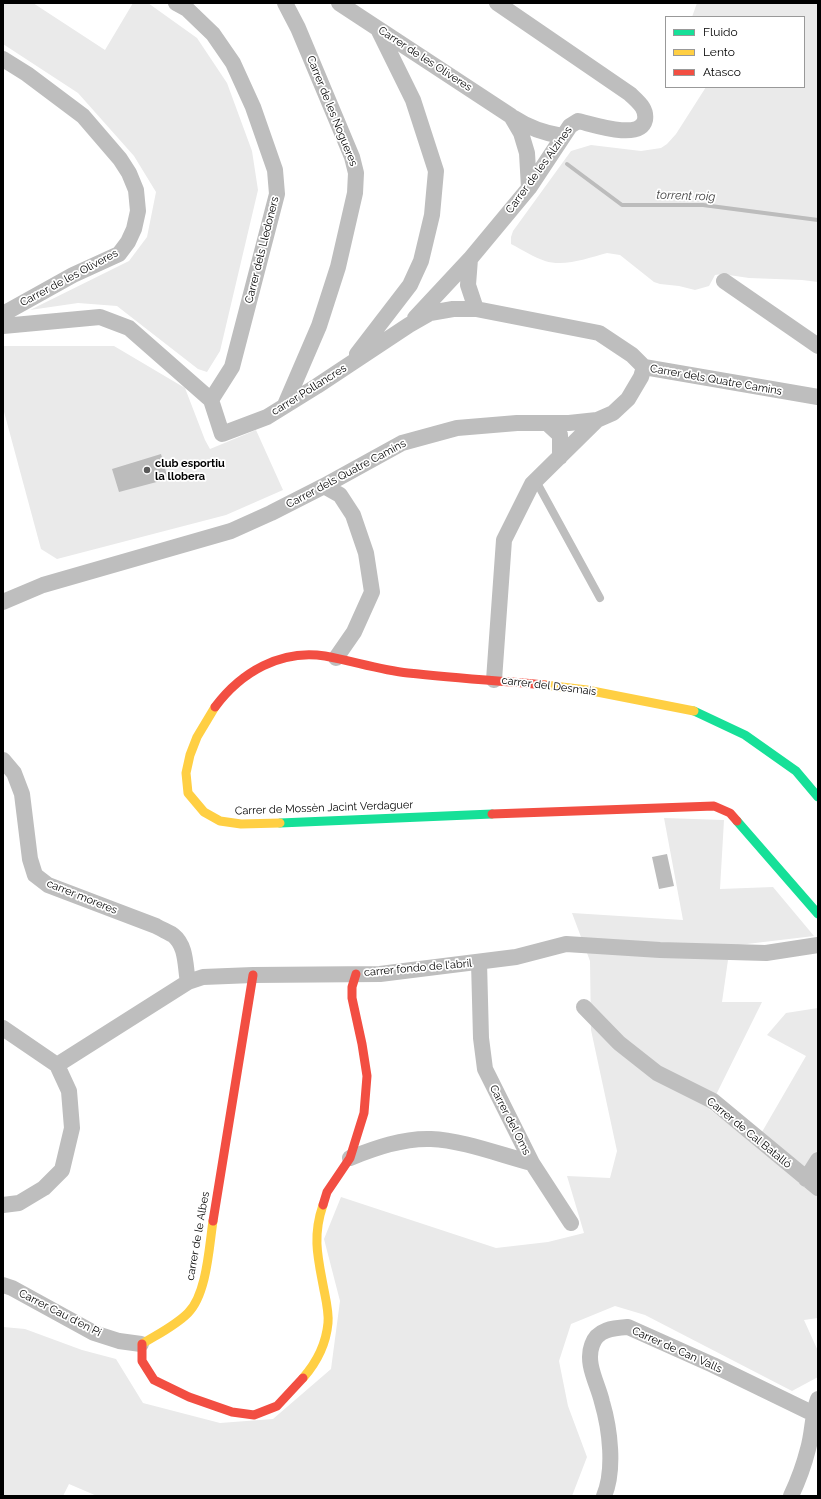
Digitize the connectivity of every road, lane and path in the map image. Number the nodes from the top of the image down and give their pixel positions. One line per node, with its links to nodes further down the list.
1 (176, 3): 20 (street, Carrer dels Lledoners)
2 (285, 3): 21 (street, Carrer de les Nogueres)
3 (339, 3): 5 (street, Carrer de les Oliveres)
4 (497, 3): 8 (street, Carrer de les Alzines)
5 (378, 28): 7 (street, Carrer de les Oliveres); 17 (street)
6 (3, 59): 13 (street, Carrer de les Oliveres)
7 (510, 116): 8 (street, Carrer de les Oliveres); 9 (street, Carrer de les Oliveres)
8 (562, 136): 9 (street, Carrer de les Alzines)
9 (529, 188): 10 (street, Carrer de les Alzines)
10 (470, 259): 12 (street); 14 (street, Carrer de les Alzines)
11 (724, 280): 16 (street)
12 (476, 310): 14 (street, carrer Pollancres); 18 (street, carrer Pollancres)
13 (3, 314)
14 (409, 325): 17 (street, carrer Pollancres)
15 (3, 326): 20 (street)
16 (818, 346)
17 (348, 366): 21 (street, carrer Pollancres)
18 (644, 368): 19 (street, Carrer dels Quatre Camins); 22 (street, Carrer dels Quatre Camins)
19 (818, 397)
20 (211, 400): 21 (street, carrer Pollancres)
21 (285, 405)
22 (597, 420): 23 (street, Carrer dels Quatre Camins); 24 (street, carrer del Desmais)
23 (547, 423): 24 (street); 26 (street, Carrer dels Quatre Camins)
24 (560, 456): 25 (street, carrer del Desmais)
25 (536, 481): 27 (lane); 30 (street, carrer del Desmais)
26 (324, 486): 28 (street, Carrer dels Quatre Camins); 29 (street)
27 (600, 598)
28 (3, 602)
29 (336, 658): 30 (street, Carrer de Mossèn Jacint Verdaguer); 33 (street, Carrer de Mossèn Jacint Verdaguer)
30 (494, 680): 32 (street, carrer del Desmais)
31 (3, 760): 38 (street, carrer moreres)
32 (818, 797)
33 (818, 914)
34 (818, 945): 35 (street, carrer fondo de l'abril)
35 (479, 962): 36 (street, carrer fondo de l'abril); 44 (street, Carrer del Oms)
36 (356, 974): 37 (street, carrer fondo de l'abril); 42 (street)
37 (253, 975): 38 (street, carrer fondo de l'abril); 49 (street, carrer de le Albes)
38 (188, 982): 41 (street, carrer fondo de l'abril)
39 (584, 1007): 45 (street, Carrer de Cal Batalló)
40 (3, 1028): 41 (street)
41 (56, 1064): 46 (street)
42 (350, 1158): 44 (street, Carrer del Oms); 49 (street)
43 (818, 1160): 45 (street)
44 (532, 1163): 47 (street)
45 (812, 1183)
46 (3, 1205)
47 (571, 1224)
48 (3, 1285): 49 (street, Carrer Cau d'en Pi)
49 (141, 1344)
50 (817, 1410): 51 (street, Carrer de Can Valls); 52 (street)
51 (604, 1496)
52 (791, 1496)

